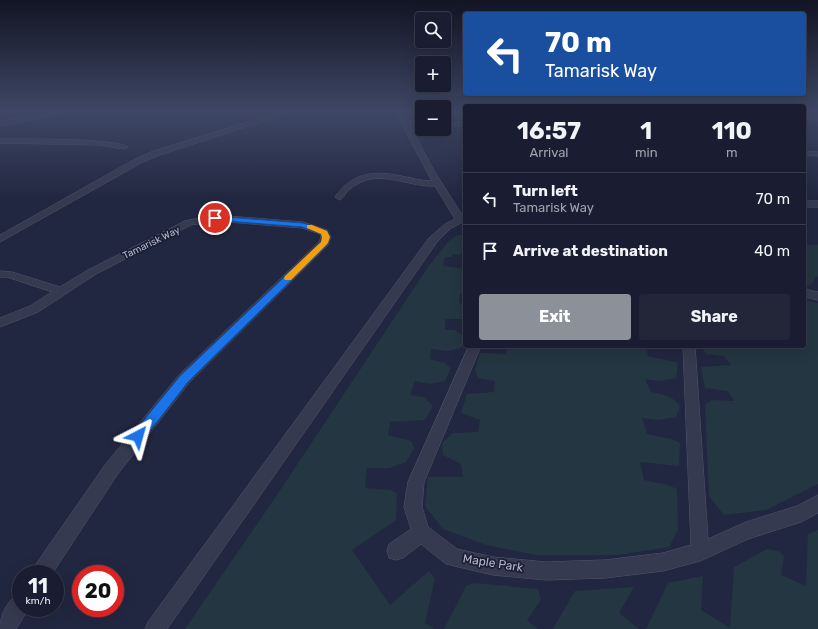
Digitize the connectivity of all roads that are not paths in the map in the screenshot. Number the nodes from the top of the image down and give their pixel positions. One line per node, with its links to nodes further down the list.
1 (197, 140): 12 (lane)
2 (414, 140): 7 (lane)
3 (0, 141): 4 (lane)
4 (124, 147)
5 (806, 153): 6 (lane)
6 (818, 154)
7 (438, 183): 8 (lane); 11 (lane)
8 (339, 196)
9 (806, 204): 10 (lane)
10 (818, 204)
11 (463, 219): 27 (lane)
12 (0, 239)
13 (0, 274): 14 (lane)
14 (62, 292): 17 (lane, Tamarisk Way); 24 (lane, Tamarisk Way)
15 (806, 293): 16 (lane)
16 (818, 296)
17 (0, 323)
18 (474, 348): 21 (lane)
19 (689, 348): 23 (lane)
20 (818, 503): 23 (lane, Maple Park)
21 (421, 533): 22 (lane); 23 (lane, Maple Park)
22 (396, 551)
23 (700, 552)
24 (47, 565)
25 (12, 617): 26 (lane)
26 (4, 629)
27 (155, 629)

